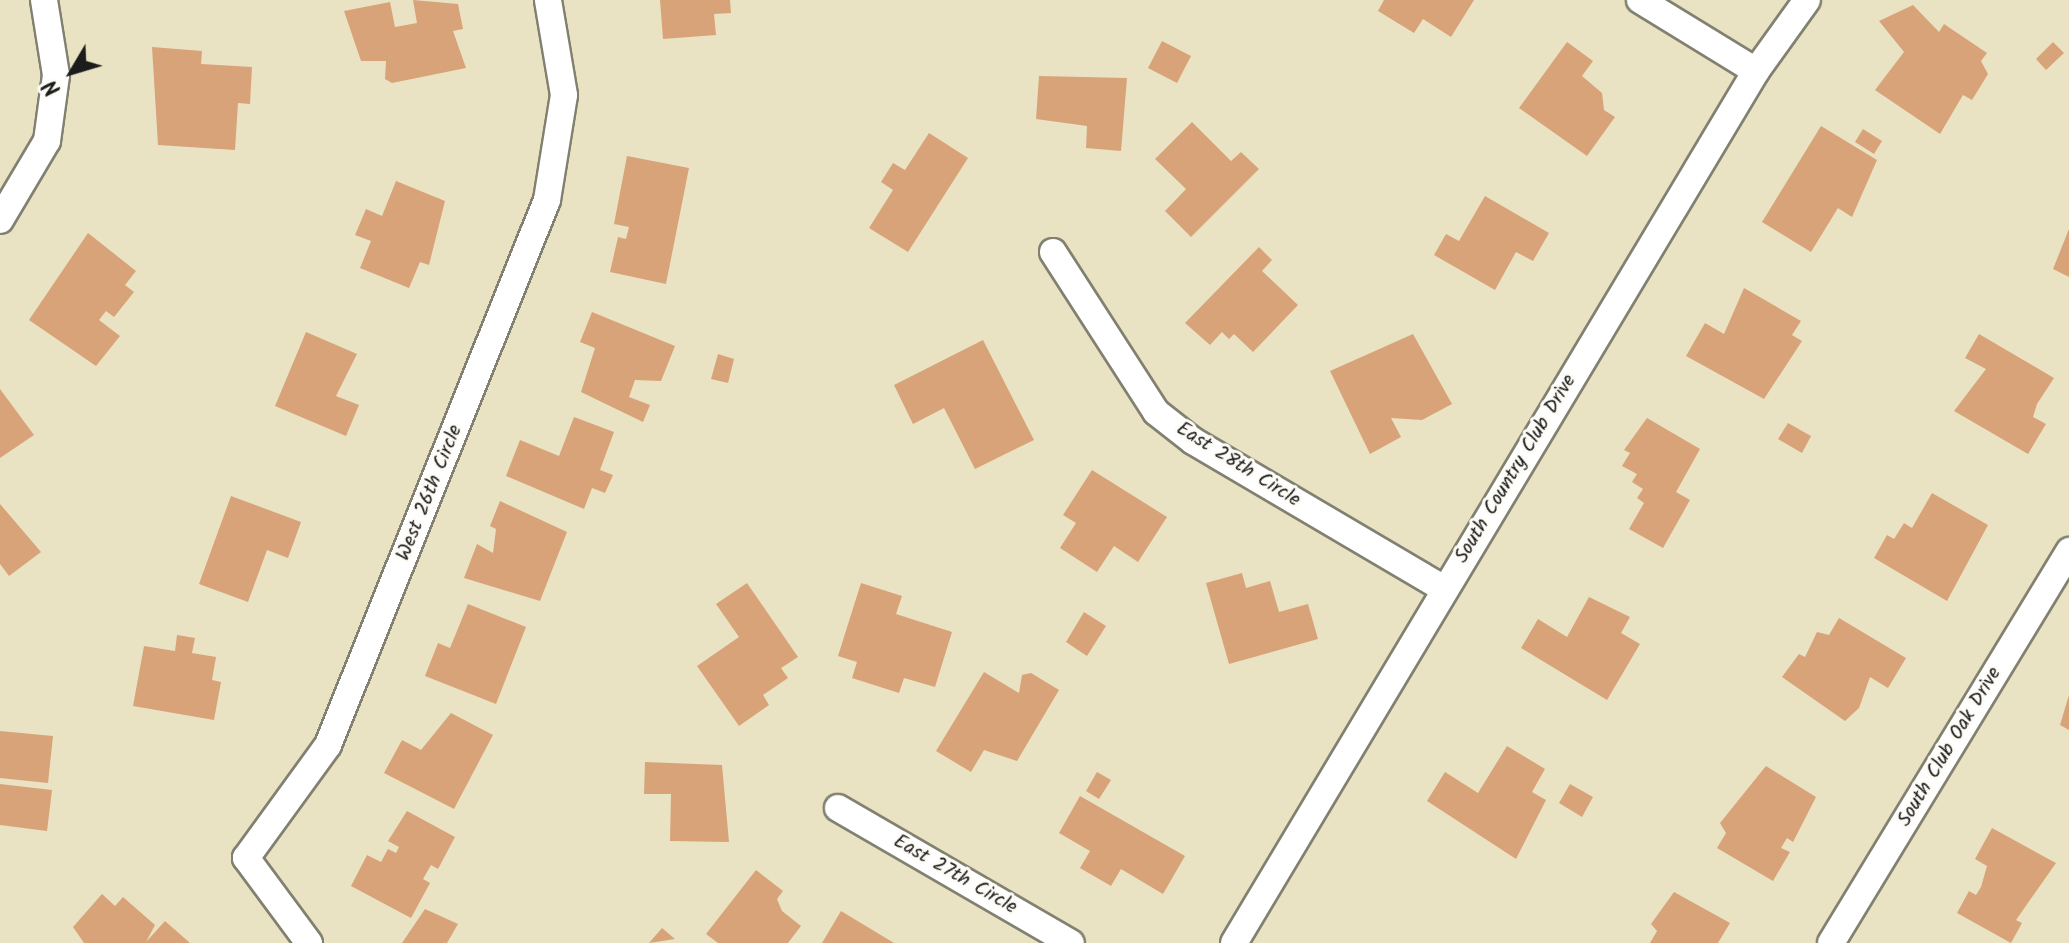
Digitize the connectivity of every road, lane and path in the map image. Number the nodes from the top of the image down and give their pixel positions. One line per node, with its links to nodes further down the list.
1 (44, 0): 6 (street)
2 (548, 0): 11 (street, West 26th Circle)
3 (1640, 0): 5 (street)
4 (1807, 0): 5 (street, South Country Club Drive)
5 (1756, 71): 9 (street, South Country Club Drive)
6 (0, 220)
7 (1053, 252): 9 (street, East 28th Circle)
8 (2069, 551): 14 (street, South Club Oak Drive)
9 (1444, 589): 13 (street, South Country Club Drive)
10 (838, 808): 12 (street, East 27th Circle)
11 (309, 943)
12 (1071, 943)
13 (1234, 943)
14 (1831, 943)

